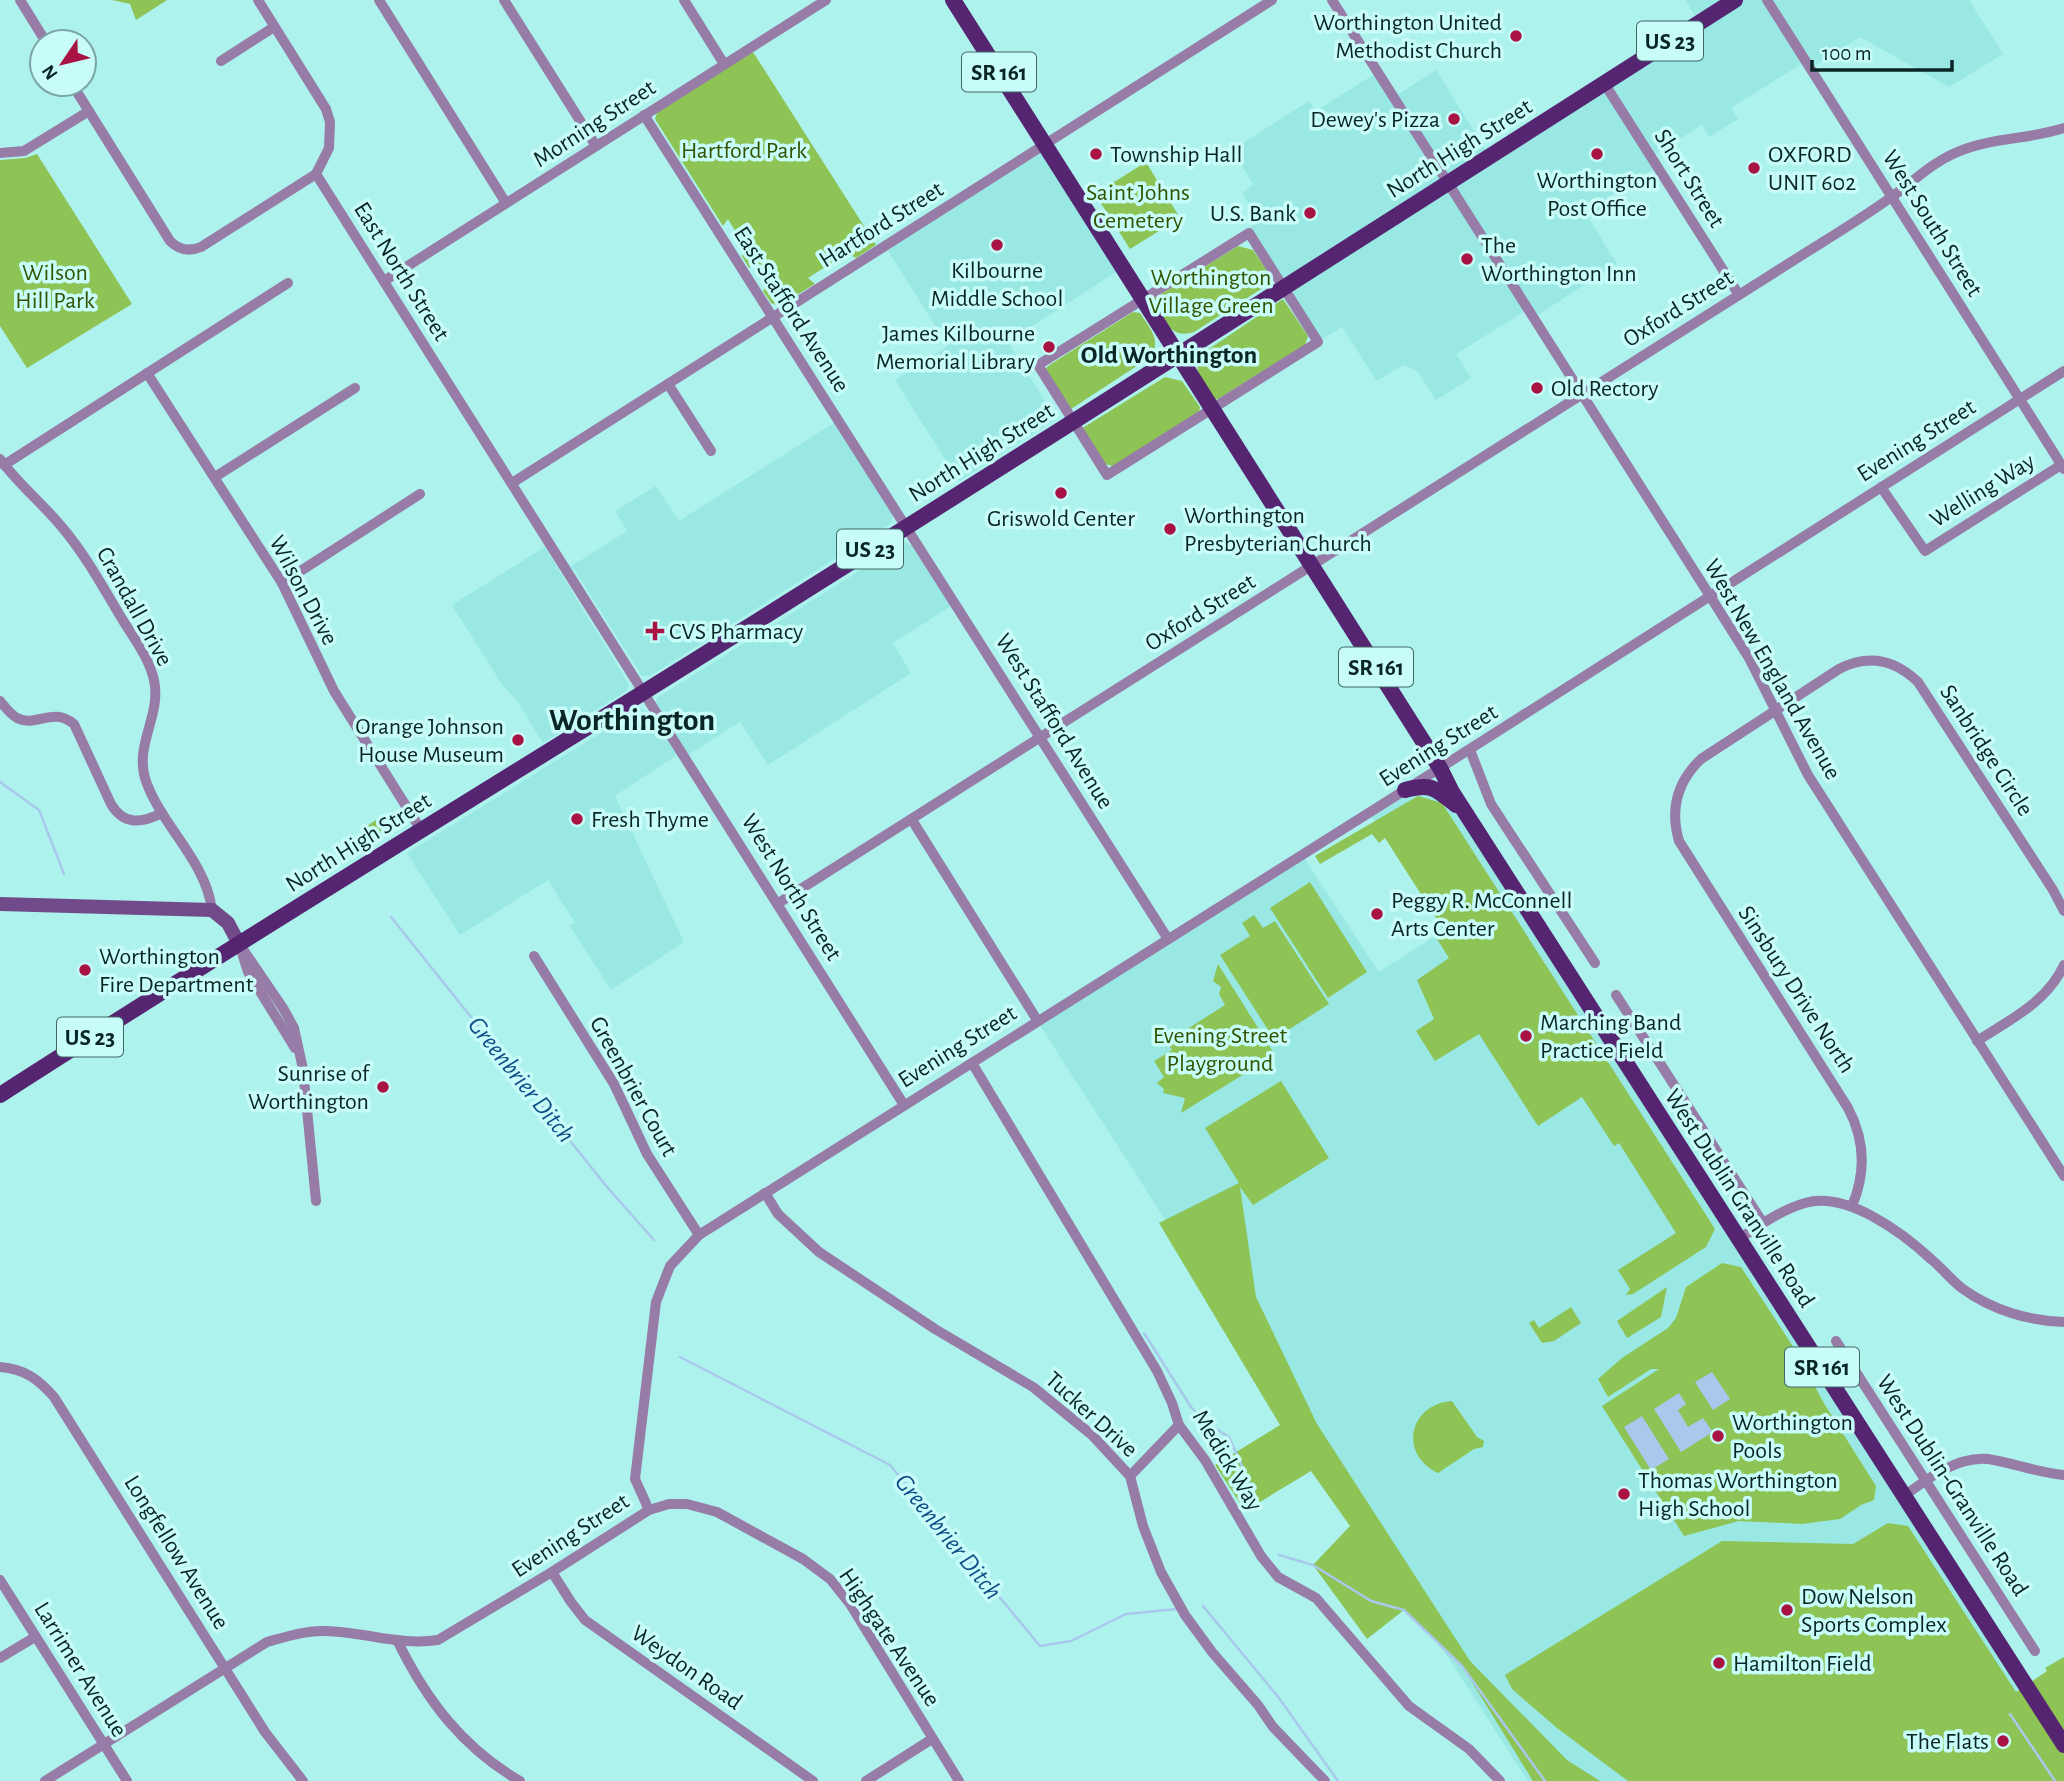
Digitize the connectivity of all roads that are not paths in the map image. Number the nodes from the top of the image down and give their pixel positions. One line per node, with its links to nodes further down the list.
1 (20, 0): 13 (street)
2 (258, 0): 12 (street)
3 (379, 0): 27 (street)
4 (504, 0): 22 (street)
5 (684, 0): 15 (street)
6 (826, 0): 15 (street, Morning Street)
7 (953, 0): 21 (main road, SR 161)
8 (1272, 0): 21 (street, Hartford Street)
9 (1332, 0): 25 (street, West New England Avenue)
10 (1735, 0): 16 (main road, North High Street / US 23)
11 (1767, 0): 26 (street, West South Street)
12 (274, 27): 14 (street); 24 (street)
13 (37, 28)
14 (222, 61)
15 (724, 64): 19 (street, Morning Street)
16 (1605, 83): 25 (main road, North High Street / US 23); 31 (street, Short Street)
17 (81, 98): 18 (street)
18 (89, 111): 23 (street); 24 (street)
19 (644, 115): 22 (street, Morning Street); 33 (street, East Stafford Avenue)
20 (2064, 128): 26 (street, Oxford Street)
21 (1044, 145): 32 (main road, SR 161); 33 (street, Hartford Street)
22 (596, 146): 27 (street, Morning Street)
23 (0, 153)
24 (316, 174): 28 (street, East North Street)
25 (1447, 182): 30 (main road, North High Street / US 23); 39 (street, West New England Avenue)
26 (1892, 197): 31 (street, Oxford Street); 40 (street, West South Street)
27 (506, 203): 28 (street, Morning Street)
28 (384, 281): 47 (street, East North Street)
29 (288, 283): 36 (street)
30 (1283, 287): 32 (street); 34 (main road, North High Street / US 23); 41 (street)
31 (1739, 295): 39 (street, Oxford Street)
32 (1142, 300): 34 (main road, SR 161); 42 (street)
33 (772, 318): 37 (street, Hartford Street); 50 (street, East Stafford Avenue)
34 (1177, 356): 41 (main road, West Dublin Granville Road / SR 161); 42 (main road, North High Street / US 23)
35 (2064, 371): 40 (street, Evening Street)
36 (147, 373): 44 (street); 46 (street, Wilson Drive)
37 (668, 384): 43 (street); 47 (street, Hartford Street)
38 (355, 388): 46 (street)
39 (1582, 395): 51 (street, Oxford Street); 53 (street, West New England Avenue)
40 (2020, 399): 45 (street, West South Street); 48 (street, Evening Street)
41 (1211, 410): 42 (street); 51 (main road, West Dublin Granville Road / SR 161)
42 (1073, 421): 50 (main road, North High Street / US 23)
43 (711, 451)
44 (2, 462): 62 (street, Crandall Drive)
45 (2063, 467): 48 (street, Welling Way)
46 (215, 477): 52 (street, Wilson Drive)
47 (512, 483): 54 (street, East North Street)
48 (1881, 487): 53 (street, Evening Street)
49 (420, 494): 52 (street)
50 (906, 526): 54 (main road, North High Street / US 23); 57 (street, West Stafford Avenue)
51 (1311, 566): 57 (street, Oxford Street); 59 (main road, West Dublin Granville Road / SR 161)
52 (282, 583): 64 (street, Wilson Drive)
53 (1710, 596): 56 (street, West New England Avenue); 58 (street, Evening Street)
54 (644, 692): 64 (main road, North High Street / US 23); 66 (street, West North Street)
55 (0, 701): 62 (street)
56 (1776, 710): 68 (street, Sanbridge Circle); 76 (street, West New England Avenue); 83 (street, Sinsbury Drive North)
57 (1041, 738): 63 (street, Oxford Street); 69 (street, West Stafford Avenue)
58 (1470, 750): 59 (street, Evening Street); 72 (street)
59 (1440, 768): 60 (street, Evening Street); 61 (main road, West Dublin Granville Road / SR 161)
60 (1405, 790): 61 (main road); 69 (street, Evening Street)
61 (1464, 811): 86 (main road, West Dublin Granville Road / SR 161)
62 (162, 813): 67 (street, Crandall Drive)
63 (912, 820): 66 (street, Oxford Street); 75 (street)
64 (421, 830): 70 (main road, North High Street / US 23)
65 (0, 904): 67 (street)
66 (777, 904): 79 (street, West North Street)
67 (212, 910): 70 (street)
68 (2064, 911)
69 (1168, 939): 75 (street, Evening Street)
70 (239, 942): 78 (main road, North High Street / US 23); 82 (street)
71 (534, 956): 85 (street, Greenbrier Court)
72 (1595, 964)
73 (2064, 965): 76 (street)
74 (1616, 995): 84 (street)
75 (1038, 1020): 77 (street, Evening Street)
76 (1978, 1041): 80 (street, West New England Avenue)
77 (972, 1063): 79 (street, Evening Street); 90 (street, Medick Way)
78 (0, 1095)
79 (904, 1105): 81 (street, Evening Street)
80 (2064, 1176)
81 (765, 1194): 85 (street, Evening Street); 92 (street, Tucker Drive)
82 (316, 1201)
83 (1852, 1206): 84 (street); 87 (street)
84 (1763, 1223): 86 (street)
85 (699, 1236): 95 (street, Evening Street)
86 (1740, 1239): 94 (main road, West Dublin Granville Road / SR 161)
87 (2064, 1322)
88 (1836, 1341): 93 (street, West Dublin-Granville Road)
89 (0, 1367): 102 (street, Longfellow Avenue)
90 (1179, 1425): 92 (street); 114 (street, Medick Way)
91 (2064, 1475): 93 (street)
92 (1130, 1476): 113 (street, Tucker Drive)
93 (1926, 1480): 94 (street); 100 (street, West Dublin-Granville Road)
94 (1904, 1496): 105 (main road, West Dublin Granville Road / SR 161)
95 (649, 1510): 96 (street, Evening Street); 103 (street, Highgate Avenue)
96 (552, 1572): 99 (street, Evening Street); 110 (street, Weydon Road)
97 (0, 1580): 98 (street, Larrimer Avenue)
98 (35, 1637): 101 (street); 104 (street, Larrimer Avenue)
99 (398, 1642): 102 (street, Evening Street); 109 (street)
100 (2035, 1651)
101 (0, 1658)
102 (225, 1668): 104 (street, Evening Street); 108 (street, Longfellow Avenue)
103 (932, 1739): 111 (street); 112 (street, Highgate Avenue)
104 (103, 1744): 106 (street, Evening Street); 107 (street, Larrimer Avenue)
105 (2064, 1745)
106 (45, 1781)
107 (127, 1781)
108 (303, 1781)
109 (520, 1781)
110 (813, 1781)
111 (866, 1781)
112 (959, 1781)
113 (1325, 1781)
114 (1500, 1781)

